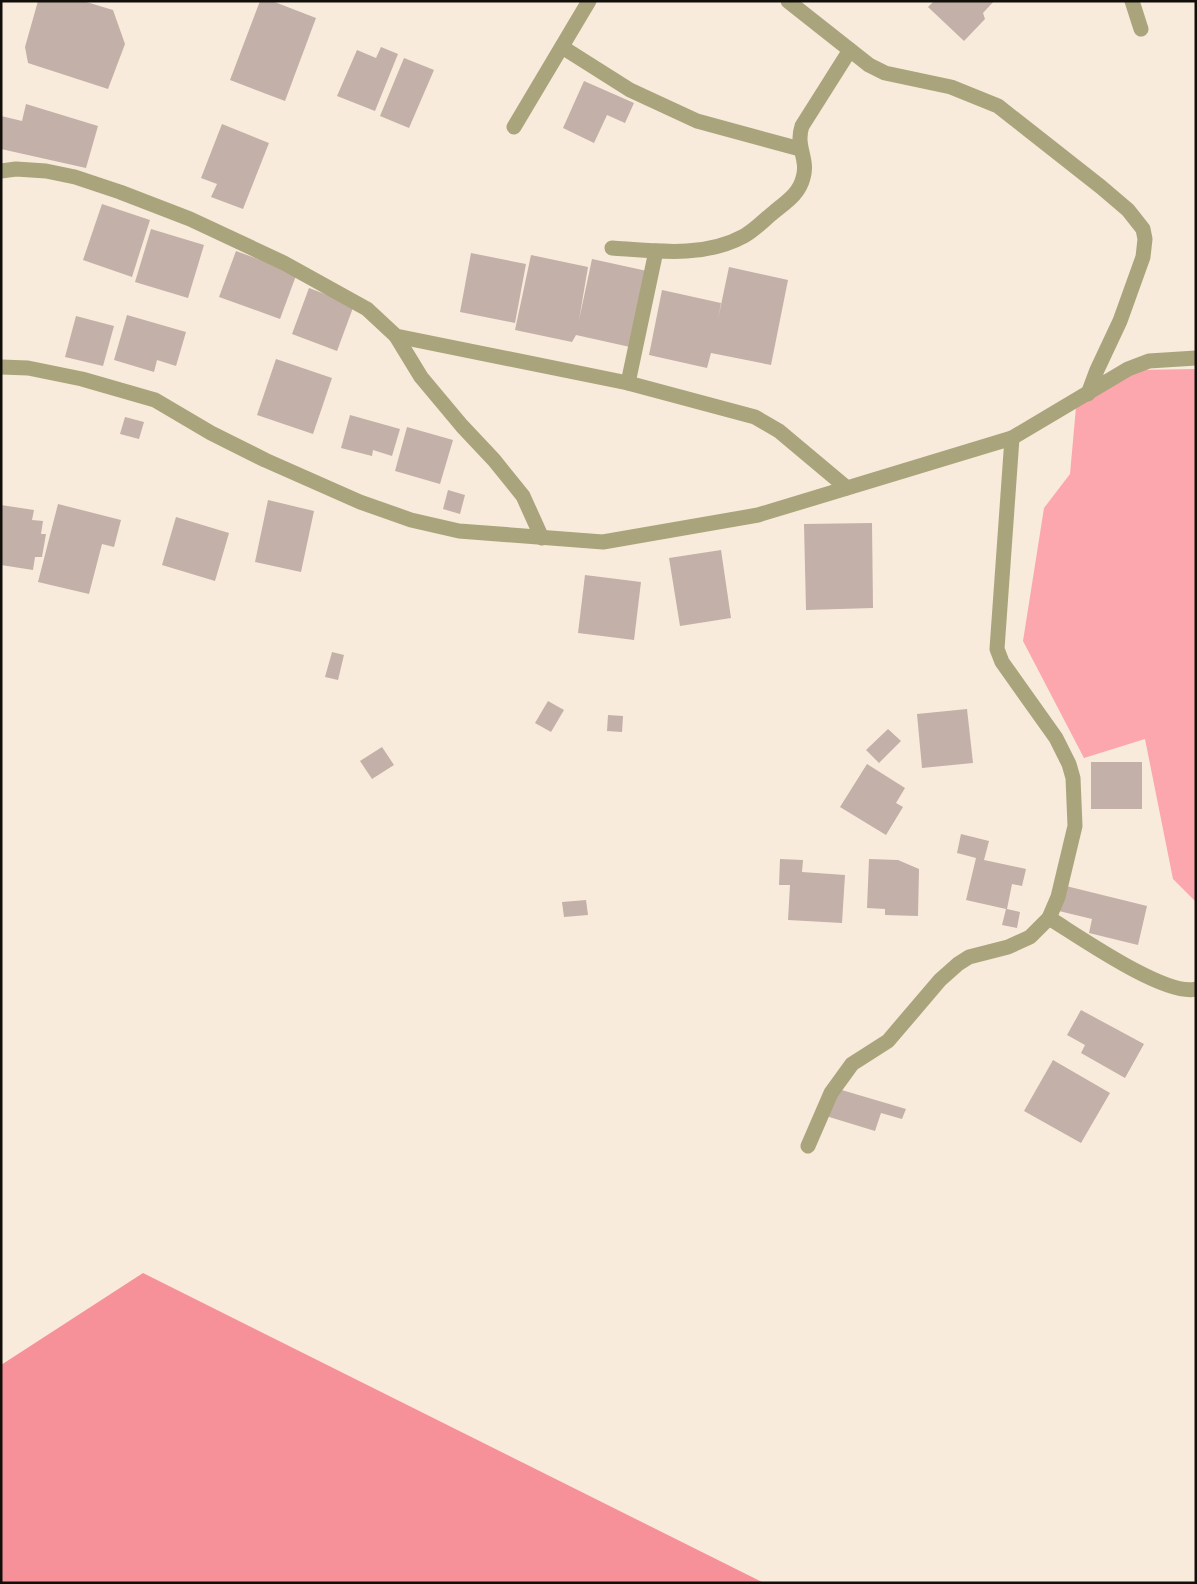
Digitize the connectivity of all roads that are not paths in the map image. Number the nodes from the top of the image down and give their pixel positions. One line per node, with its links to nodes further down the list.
1 (589, 1): 5 (street)
2 (788, 1): 6 (street)
3 (1132, 1): 4 (street)
4 (1142, 29)
5 (562, 47): 7 (street); 8 (street)
6 (850, 50): 8 (street); 16 (street)
7 (514, 127)
8 (800, 149): 11 (street)
9 (1, 171): 12 (street)
10 (612, 248): 11 (street)
11 (656, 251): 15 (street)
12 (396, 336): 15 (street); 19 (street)
13 (1196, 358): 16 (street)
14 (1, 367): 19 (street)
15 (628, 383): 18 (street)
16 (1088, 394): 17 (street)
17 (1012, 438): 18 (street); 20 (street)
18 (847, 488): 19 (street)
19 (542, 538)
20 (1049, 918): 21 (street); 22 (street)
21 (1196, 989)
22 (808, 1146)

